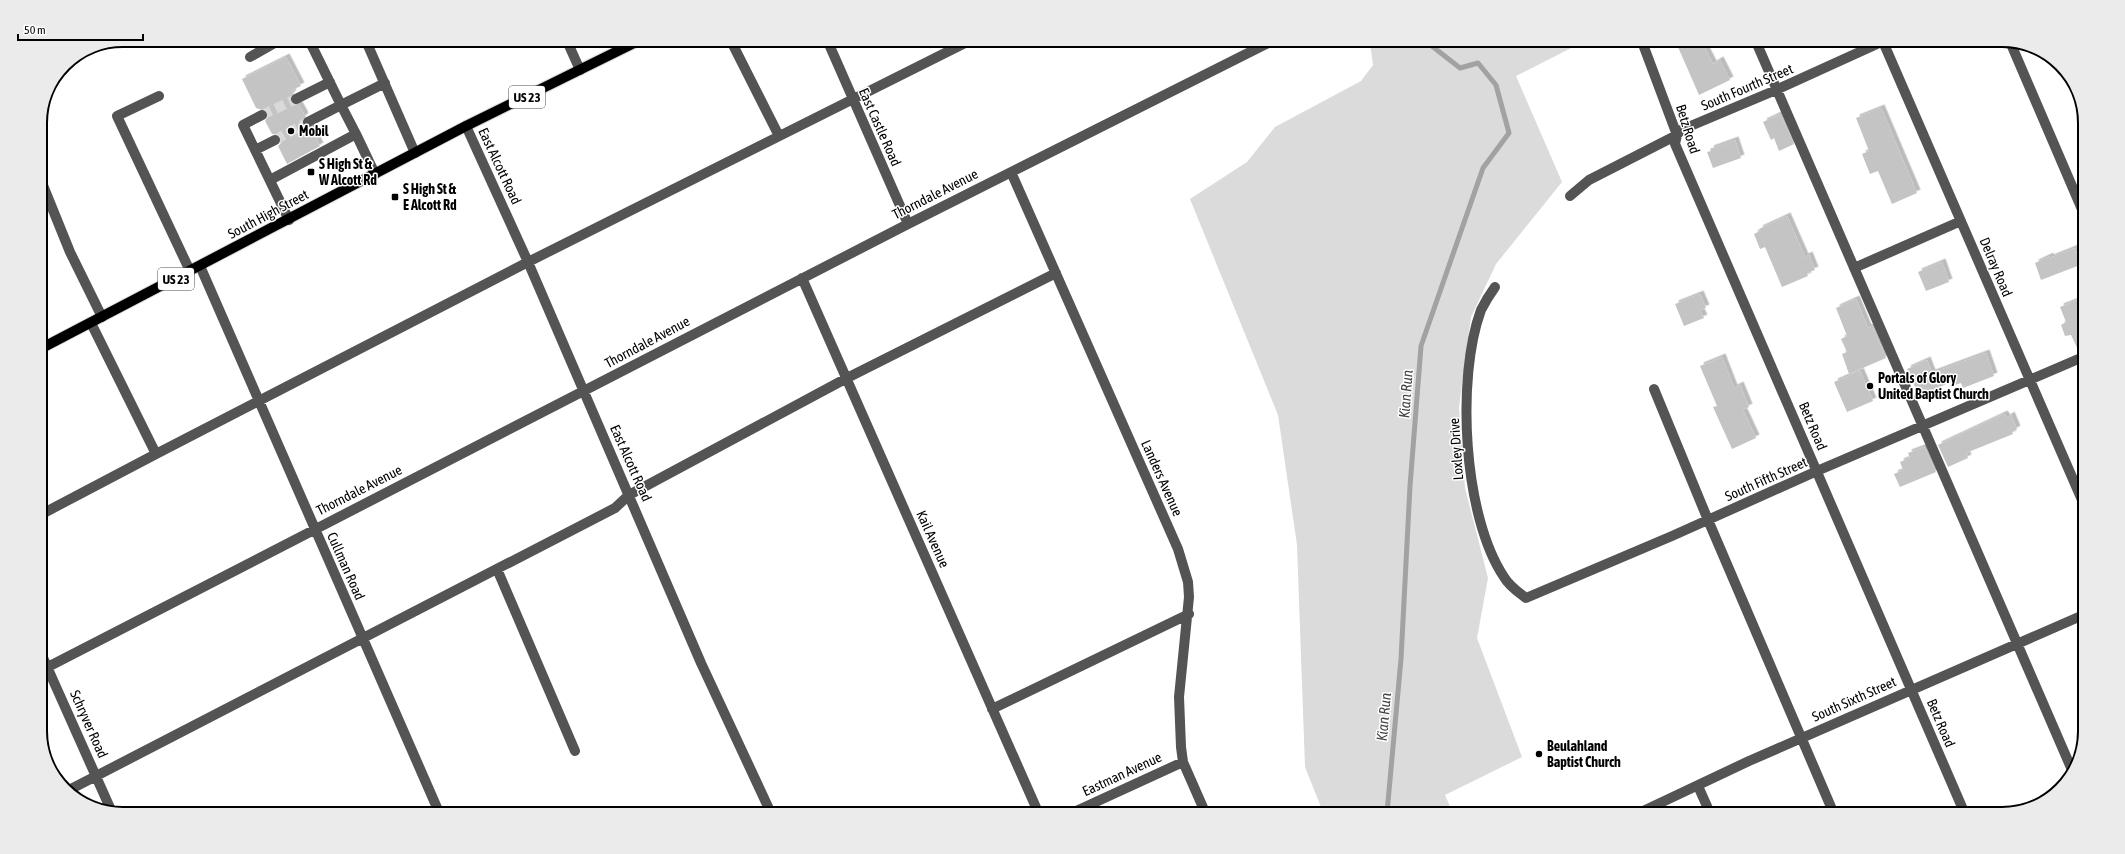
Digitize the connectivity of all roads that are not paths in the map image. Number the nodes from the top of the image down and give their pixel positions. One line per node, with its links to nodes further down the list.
1 (268, 47): 15 (street)
2 (312, 47): 17 (street)
3 (369, 47): 18 (street)
4 (570, 47): 16 (street)
5 (626, 47): 16 (main road, South High Street / US 23)
6 (734, 47): 29 (street)
7 (830, 47): 22 (street, East Castle Road)
8 (957, 47): 22 (street)
9 (1260, 47): 33 (street, Thorndale Avenue)
10 (1644, 47): 28 (street, Betz Road)
11 (1758, 47): 19 (street)
12 (1870, 47): 19 (street, South Fourth Street)
13 (1885, 47): 40 (street, Delray Road)
14 (2013, 48): 38 (street)
15 (250, 57)
16 (580, 70): 26 (main road, South High Street / US 23)
17 (330, 82): 21 (street); 23 (street)
18 (385, 83): 23 (street); 32 (street)
19 (1776, 90): 28 (street, South Fourth Street); 44 (street)
20 (159, 96): 45 (street)
21 (296, 99)
22 (852, 99): 29 (street); 41 (street, East Castle Road)
23 (341, 105): 25 (street); 27 (street)
24 (262, 115): 31 (street)
25 (308, 122)
26 (466, 126): 32 (main road, South High Street / US 23); 42 (street, East Alcott Road)
27 (356, 134): 34 (street); 35 (street)
28 (1677, 135): 37 (street, South Fourth Street); 60 (street, Betz Road)
29 (779, 136): 42 (street)
30 (274, 140): 31 (street)
31 (255, 150): 35 (street)
32 (415, 153): 34 (main road, South High Street / US 23)
33 (1011, 172): 41 (street, Thorndale Avenue); 46 (street, Landers Avenue)
34 (375, 174): 39 (main road, South High Street / US 23)
35 (270, 180): 39 (street)
36 (47, 195): 49 (street)
37 (1570, 196)
38 (2078, 200)
39 (289, 220): 43 (main road, South High Street / US 23)
40 (1961, 221): 44 (street); 54 (street, Delray Road)
41 (908, 224): 47 (street, Thorndale Avenue)
42 (528, 262): 56 (street, East Alcott Road); 57 (street)
43 (200, 266): 45 (main road, South High Street / US 23); 57 (street, Cullman Road)
44 (1854, 268): 58 (street)
45 (190, 271): 49 (main road, South High Street / US 23)
46 (1056, 273): 53 (street); 68 (street, Landers Avenue)
47 (802, 278): 53 (street, Kail Avenue); 56 (street, Thorndale Avenue)
48 (1495, 287): 67 (street, Loxley Drive)
49 (102, 317): 50 (main road, South High Street / US 23)
50 (91, 323): 51 (main road, South High Street / US 23); 59 (street)
51 (47, 345)
52 (2078, 359): 54 (street, South Fifth Street)
53 (847, 378): 62 (street); 75 (street, Kail Avenue)
54 (2029, 380): 58 (street, South Fifth Street); 61 (street, Delray Road)
55 (1654, 388): 64 (street)
56 (583, 390): 62 (street, East Alcott Road); 65 (street, Thorndale Avenue)
57 (260, 401): 59 (street); 65 (street, Cullman Road)
58 (1923, 427): 60 (street, South Fifth Street); 71 (street)
59 (156, 454): 63 (street)
60 (1817, 471): 64 (street, South Fifth Street); 74 (street, Betz Road)
61 (2078, 491)
62 (629, 494): 66 (street); 85 (street, East Alcott Road)
63 (47, 511)
64 (1708, 520): 67 (street, South Fifth Street); 76 (street)
65 (314, 529): 70 (street, Cullman Road); 72 (street, Thorndale Avenue)
66 (497, 569): 70 (street); 77 (street)
67 (1526, 598)
68 (1188, 614): 75 (street); 78 (street, Landers Avenue)
69 (2078, 618): 71 (street, South Sixth Street)
70 (364, 638): 80 (street); 84 (street, Cullman Road)
71 (2017, 644): 74 (street, South Sixth Street); 79 (street)
72 (47, 667)
73 (47, 675): 80 (street, Schryver Road)
74 (1911, 689): 76 (street, South Sixth Street); 92 (street, Betz Road)
75 (992, 709): 86 (street, Kail Avenue)
76 (1801, 738): 81 (street, South Sixth Street); 91 (street)
77 (575, 751)
78 (1183, 762): 87 (street, Eastman Avenue); 88 (street, Landers Avenue)
79 (2070, 765)
80 (96, 776): 82 (street); 83 (street, Schryver Road)
81 (1698, 786): 89 (street, South Sixth Street); 90 (street)
82 (73, 788)
83 (109, 806)
84 (437, 807)
85 (768, 807)
86 (1036, 807)
87 (1085, 807)
88 (1203, 807)
89 (1652, 807)
90 (1707, 807)
91 (1831, 807)
92 (1962, 807)

